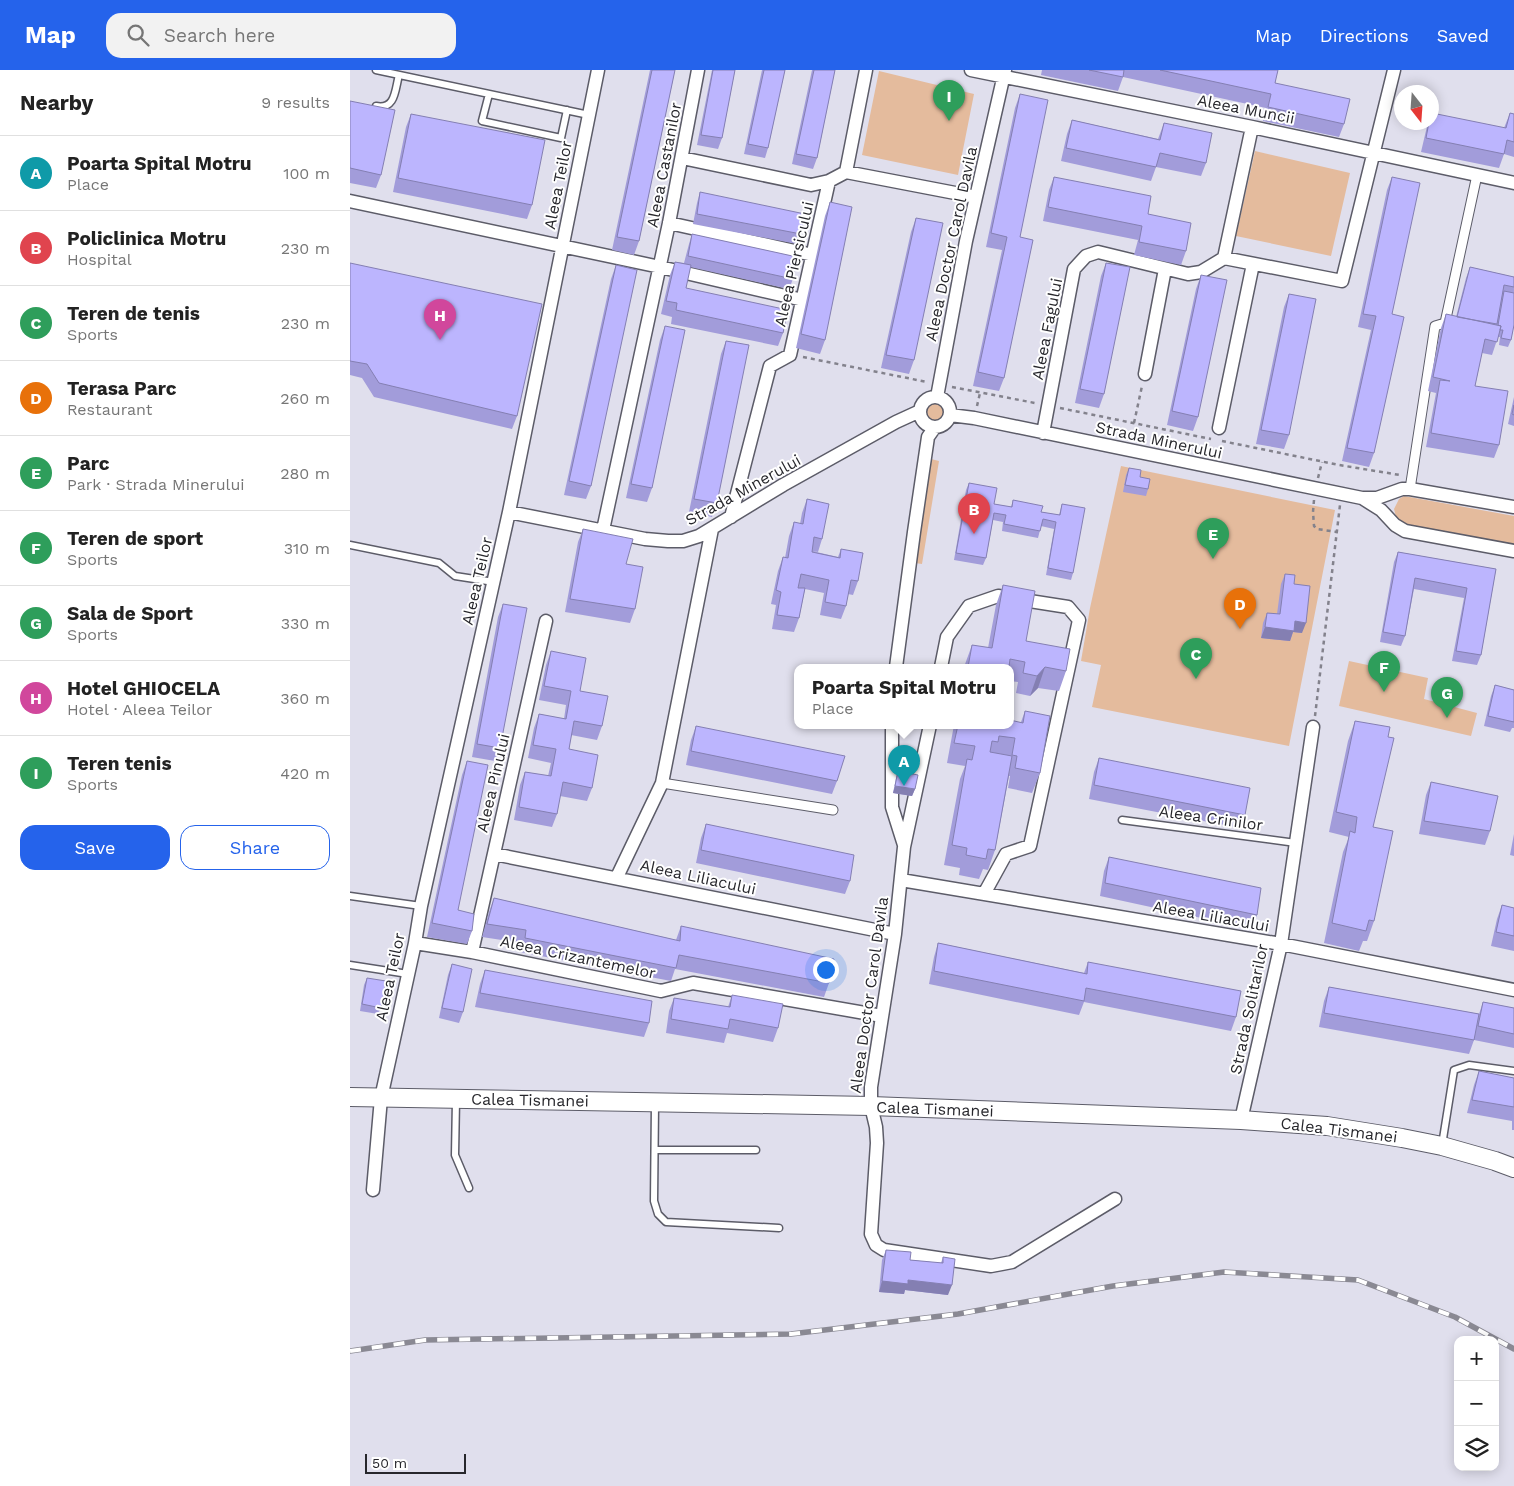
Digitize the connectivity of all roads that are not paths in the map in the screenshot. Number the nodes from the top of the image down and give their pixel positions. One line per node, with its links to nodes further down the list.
1 (376, 70): 8 (lane)
2 (598, 70): 12 (street, Aleea Teilor)
3 (698, 70): 15 (street, Aleea Castanilor)
4 (866, 70): 16 (street)
5 (971, 70): 7 (street, Aleea Muncii)
6 (1394, 70): 14 (street)
7 (1004, 74): 13 (street, Aleea Muncii); 20 (street, Aleea Doctor Carol Davila)
8 (399, 75): 9 (lane); 10 (lane)
9 (489, 94): 11 (lane); 11 (lane)
10 (367, 104)
11 (567, 110): 12 (lane)
12 (589, 115): 23 (street, Aleea Teilor)
13 (1252, 127): 14 (street, Aleea Muncii); 25 (street)
14 (1374, 152): 17 (street, Aleea Muncii); 26 (street)
15 (682, 158): 18 (street); 22 (street, Aleea Castanilor)
16 (846, 172): 18 (street); 20 (street)
17 (1477, 175): 19 (street, Aleea Muncii); 37 (street)
18 (829, 181): 24 (street, Aleea Piersicului)
19 (1514, 183)
20 (976, 197): 31 (street, Aleea Doctor Carol Davila)
21 (350, 201): 23 (street)
22 (669, 223): 24 (street); 27 (street, Aleea Castanilor)
23 (562, 247): 27 (street); 40 (street, Aleea Teilor)
24 (813, 255): 29 (street, Aleea Piersicului)
25 (1224, 258): 26 (street); 28 (street, Aleea Fagului)
26 (1253, 264): 35 (street)
27 (660, 267): 29 (street); 43 (street, Aleea Castanilor)
28 (1165, 269): 30 (street); 36 (street, Aleea Fagului)
29 (802, 300): 41 (street, Aleea Piersicului)
30 (1145, 374)
31 (938, 391): 32 (street); 33 (street)
32 (920, 411): 34 (street); 41 (street, Strada Minerului)
33 (950, 415): 34 (street); 36 (street, Strada Minerului)
34 (935, 427): 48 (street)
35 (1219, 428)
36 (1043, 433): 38 (street, Strada Minerului)
37 (1411, 483): 38 (street, Strada Minerului); 39 (street, Strada Minerului)
38 (1362, 498): 45 (street, Strada Minerului)
39 (1514, 507)
40 (510, 512): 43 (street, Strada Minerului); 46 (street, Aleea Teilor)
41 (731, 517): 42 (street, Strada Minerului)
42 (712, 529): 43 (street, Strada Minerului); 53 (street)
43 (602, 530)
44 (350, 545): 46 (lane)
45 (1514, 551)
46 (494, 582): 63 (street, Aleea Teilor)
47 (546, 621): 58 (street, Aleea Pinului)
48 (896, 664)
49 (942, 664): 61 (street)
50 (1313, 727): 56 (street, Strada Solitarilor)
51 (892, 729): 57 (street, Aleea Doctor Carol Davila)
52 (929, 729): 57 (street, Aleea Doctor Carol Davila)
53 (662, 783): 54 (street); 59 (street)
54 (833, 810)
55 (1122, 820): 56 (lane, Aleea Crinilor)
56 (1296, 843): 66 (street, Strada Solitarilor)
57 (904, 848): 60 (street, Aleea Doctor Carol Davila)
58 (494, 854): 59 (street, Aleea Liliacului); 67 (street, Aleea Pinului)
59 (617, 877): 64 (street, Aleea Liliacului)
60 (901, 880): 61 (street, Aleea Liliacului); 64 (street, Aleea Doctor Carol Davila)
61 (984, 894): 66 (street, Aleea Liliacului)
62 (350, 896): 63 (lane)
63 (421, 906): 65 (street, Aleea Teilor)
64 (895, 934): 71 (street, Aleea Doctor Carol Davila)
65 (415, 943): 67 (street, Aleea Crizantemelor); 69 (street, Aleea Teilor)
66 (1281, 944): 70 (street, Aleea Liliacului); 78 (street, Strada Solitarilor)
67 (472, 952): 71 (street, Aleea Crizantemelor)
68 (350, 965): 69 (lane)
69 (408, 974): 74 (street, Aleea Teilor)
70 (1514, 990)
71 (882, 1016): 77 (street, Aleea Doctor Carol Davila)
72 (1514, 1071): 79 (lane)
73 (350, 1097): 74 (main road, Calea Tismanei)
74 (381, 1098): 75 (main road, Calea Tismanei); 84 (street, Aleea Teilor)
75 (456, 1099): 76 (main road, Calea Tismanei); 83 (lane)
76 (655, 1103): 77 (main road, Calea Tismanei); 80 (lane)
77 (871, 1106): 78 (main road, Calea Tismanei); 85 (street, Aleea Doctor Carol Davila)
78 (1241, 1120): 79 (main road, Calea Tismanei)
79 (1442, 1146): 82 (main road, Calea Tismanei)
80 (655, 1150): 81 (lane); 86 (lane)
81 (756, 1150)
82 (1514, 1168)
83 (469, 1188)
84 (372, 1190)
85 (1115, 1199)
86 (779, 1228)

